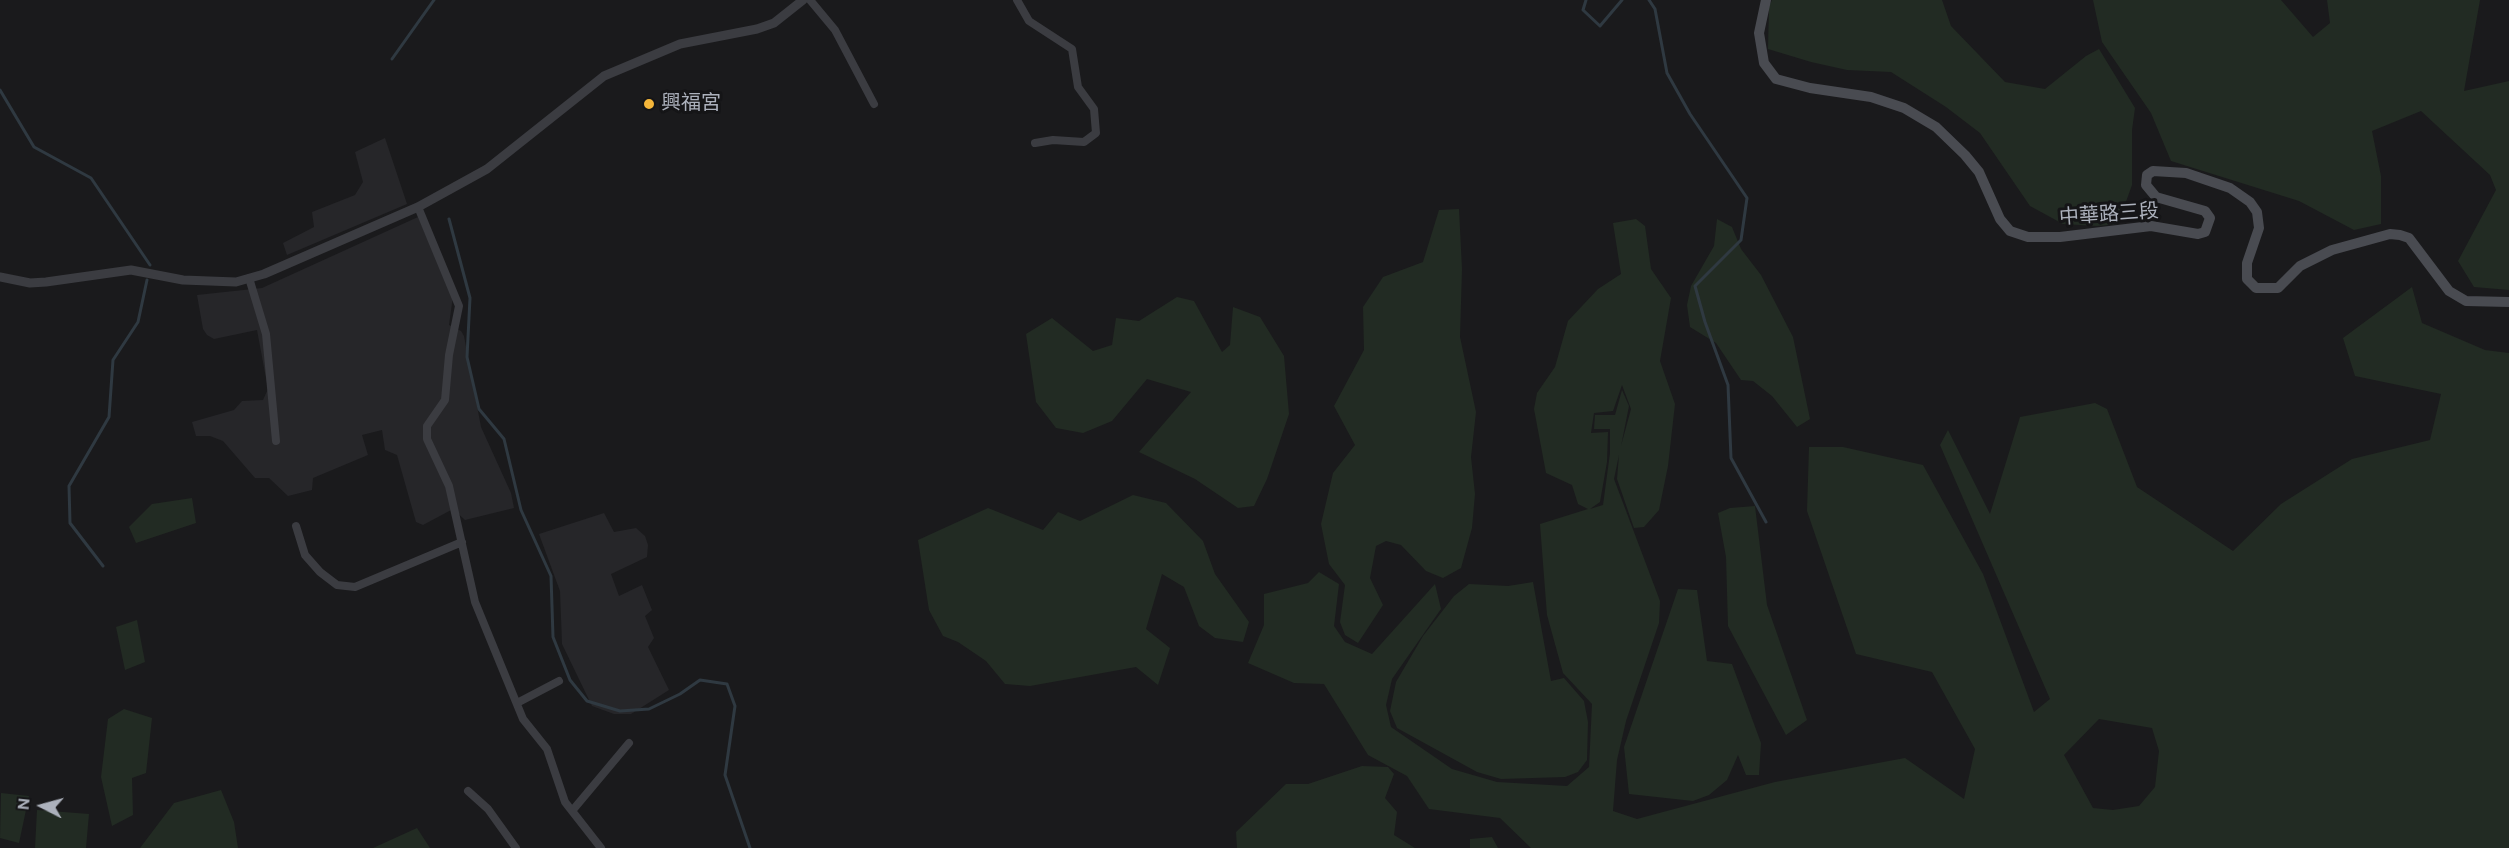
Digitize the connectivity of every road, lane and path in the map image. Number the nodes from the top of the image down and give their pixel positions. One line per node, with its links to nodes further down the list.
1 (803, 0): 7 (street)
2 (810, 0): 5 (street)
3 (1017, 0): 6 (street)
4 (1766, 0): 10 (main road, 中華路三段)
5 (874, 104)
6 (1035, 143)
7 (418, 207): 9 (street); 13 (street)
8 (0, 277): 9 (street)
9 (249, 278): 11 (street)
10 (2509, 302)
11 (276, 441)
12 (296, 526): 13 (street)
13 (462, 542): 15 (street)
14 (559, 681): 15 (street)
15 (517, 703): 18 (street)
16 (629, 743): 18 (street)
17 (468, 791): 19 (street)
18 (572, 811): 20 (street)
19 (516, 848)
20 (601, 848)

